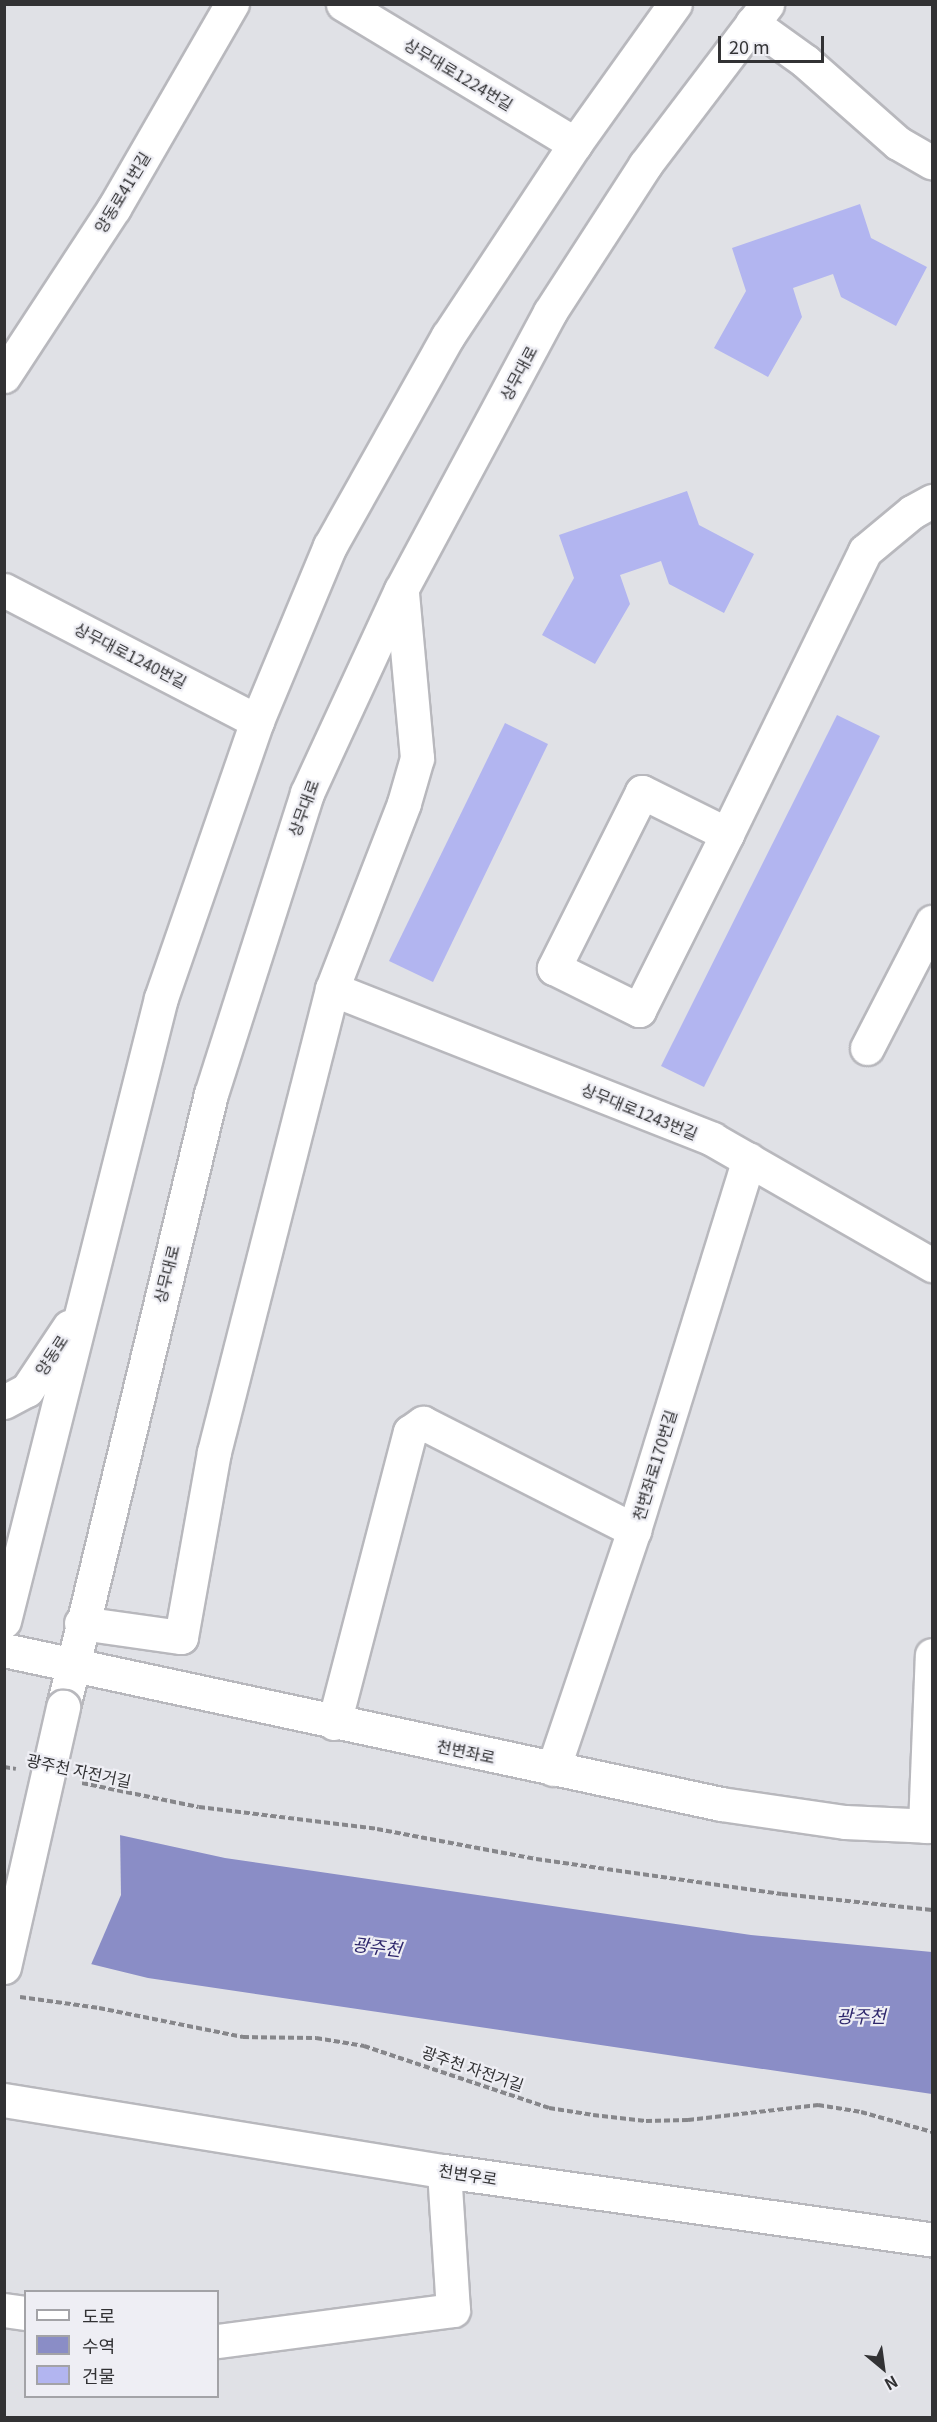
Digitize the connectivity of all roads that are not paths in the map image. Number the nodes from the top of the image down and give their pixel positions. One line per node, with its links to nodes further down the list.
1 (232, 4): 7 (street, 양동로41번길)
2 (343, 4): 5 (street, 상무대로1224번길)
3 (675, 4): 5 (street)
4 (759, 14): 6 (street); 10 (street, 상무대로)
5 (575, 144): 11 (street)
6 (933, 163)
7 (4, 376)
8 (933, 501): 12 (street)
9 (4, 590): 11 (street, 상무대로1240번길)
10 (401, 590): 14 (street); 22 (street, 상무대로)
11 (257, 721): 18 (street)
12 (727, 834): 12 (street)
13 (933, 922): 15 (street)
14 (332, 989): 16 (street, 상무대로1243번길); 22 (street)
15 (867, 1048)
16 (749, 1159): 17 (street, 상무대로1243번길); 20 (street, 천변좌로170번길)
17 (933, 1265)
18 (87, 1297): 19 (street, 양동로); 21 (street)
19 (4, 1402)
20 (634, 1530): 26 (street); 27 (street, 천변좌로170번길)
21 (4, 1621)
22 (81, 1623): 25 (street, 상무대로)
23 (4, 1650): 25 (street, 천변좌로)
24 (933, 1655): 28 (street)
25 (73, 1665): 26 (street, 천변좌로); 29 (street, 상무대로, bridge)
26 (334, 1723): 27 (street, 천변좌로)
27 (553, 1769): 28 (street, 천변좌로)
28 (929, 1826)
29 (4, 1967)
30 (4, 2100): 31 (street, 천변우로)
31 (444, 2171): 32 (street, 천변우로); 35 (street)
32 (933, 2241)
33 (4, 2310): 34 (street)
34 (24, 2313)
35 (219, 2341)

